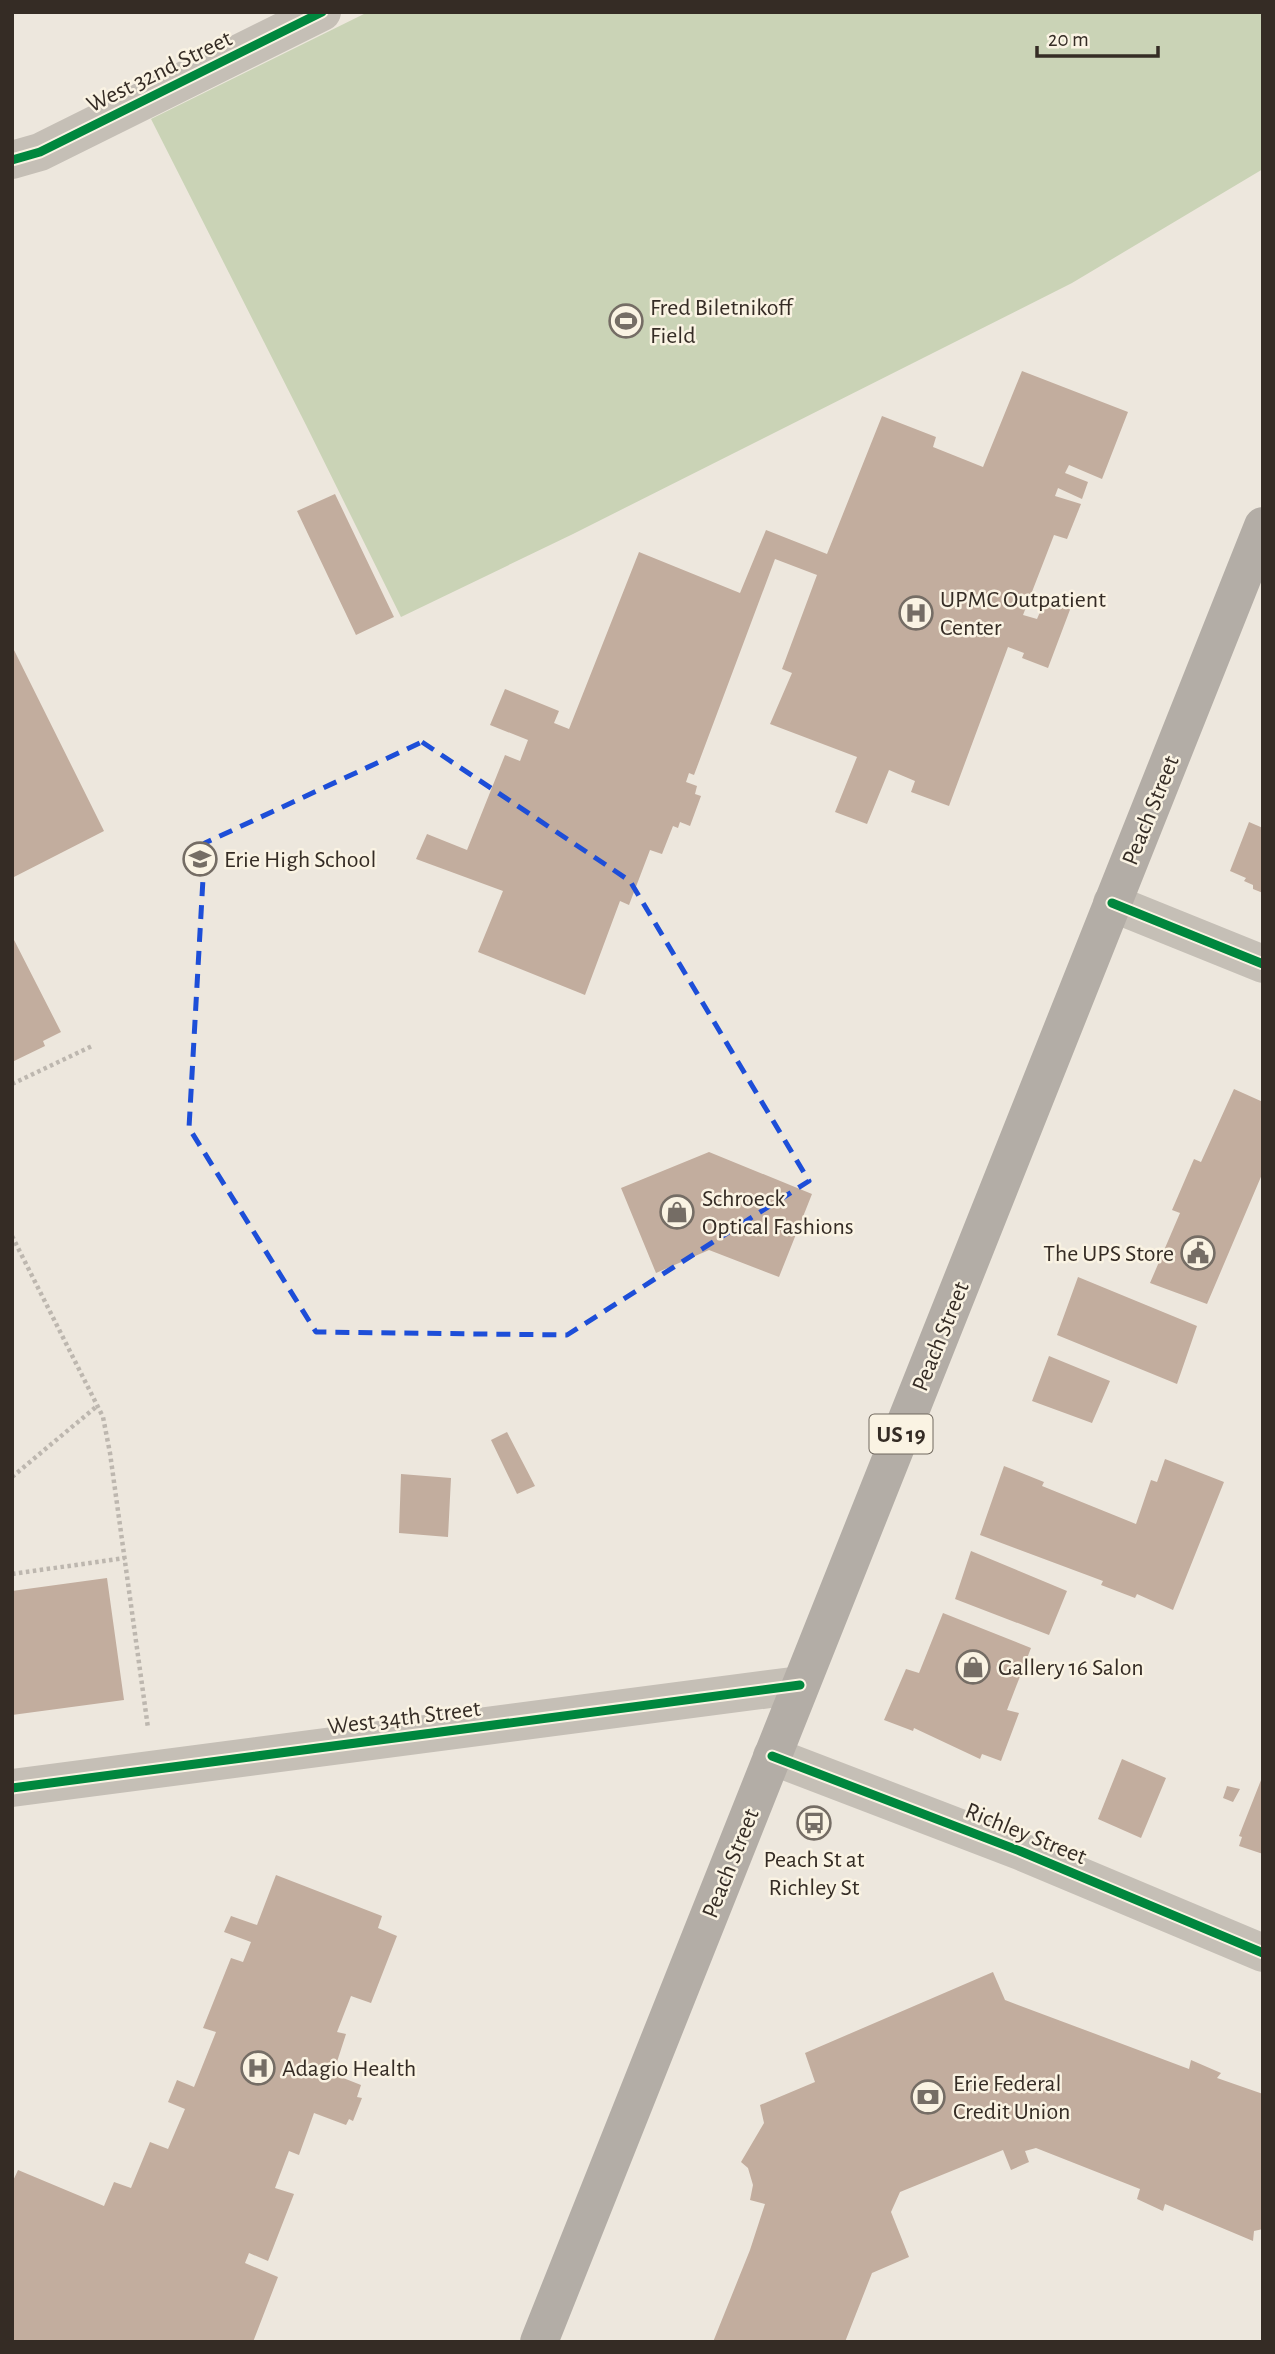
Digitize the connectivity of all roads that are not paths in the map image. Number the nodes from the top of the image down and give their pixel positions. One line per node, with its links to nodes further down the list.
1 (322, 12): 2 (street, West 32nd Street)
2 (12, 160)
3 (1263, 526): 4 (main road, Peach Street / US 19)
4 (1112, 904): 5 (street); 6 (main road, Peach Street / US 19)
5 (1263, 964)
6 (800, 1685): 7 (main road, Peach Street / US 19); 8 (street, West 34th Street)
7 (772, 1756): 9 (street, Richley Street); 10 (main road, Peach Street / US 19)
8 (12, 1788)
9 (1263, 1952)
10 (539, 2342)

